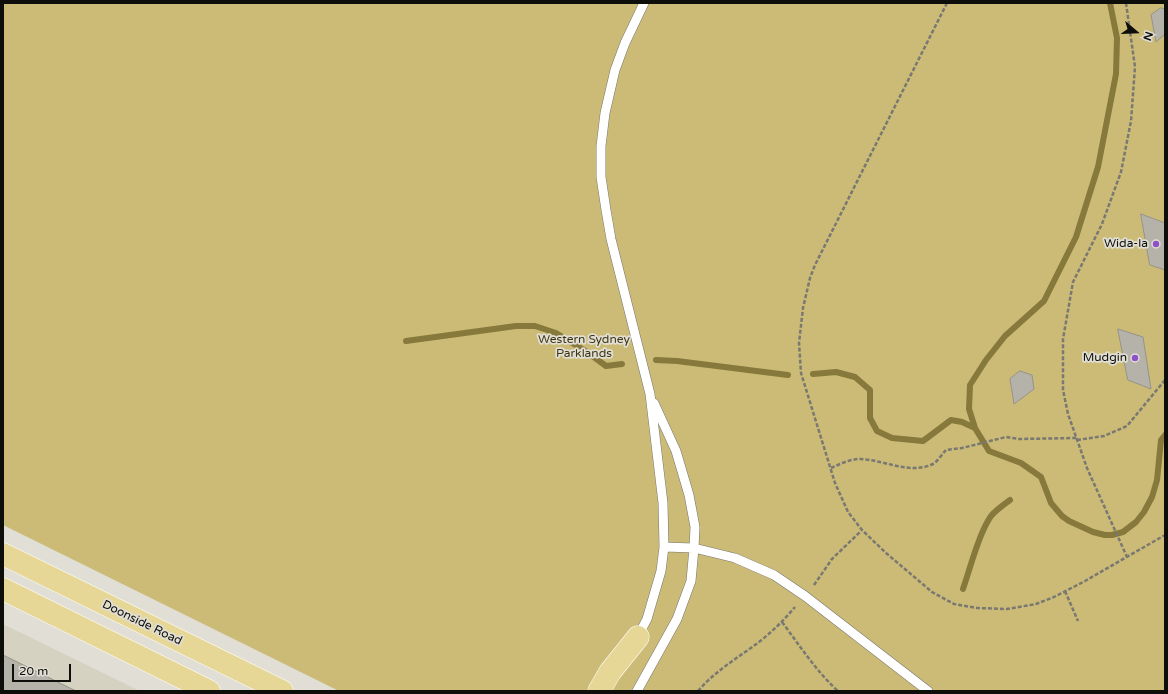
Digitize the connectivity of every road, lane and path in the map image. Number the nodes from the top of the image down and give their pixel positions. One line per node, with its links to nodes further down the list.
1 (644, 3): 5 (lane)
2 (946, 3): 7 (path)
3 (1126, 3): 6 (path)
4 (1165, 380): 6 (path)
5 (650, 394): 10 (lane); 11 (lane)
6 (1076, 439): 7 (path); 13 (path)
7 (831, 468): 8 (path)
8 (862, 530): 15 (path); 16 (path)
9 (1165, 535): 13 (path)
10 (664, 547): 11 (lane); 19 (lane)
11 (694, 548): 16 (lane); 23 (lane)
12 (3, 554): 22 (main road, Doonside Road)
13 (1127, 558): 15 (path)
14 (3, 589): 21 (main road)
15 (1065, 591): 17 (path)
16 (805, 596): 18 (path); 26 (lane)
17 (1078, 621)
18 (782, 622): 24 (path); 25 (path)
19 (638, 637): 20 (main road)
20 (606, 688)
21 (209, 691)
22 (282, 691)
23 (637, 691)
24 (698, 691)
25 (838, 691)
26 (928, 691)

